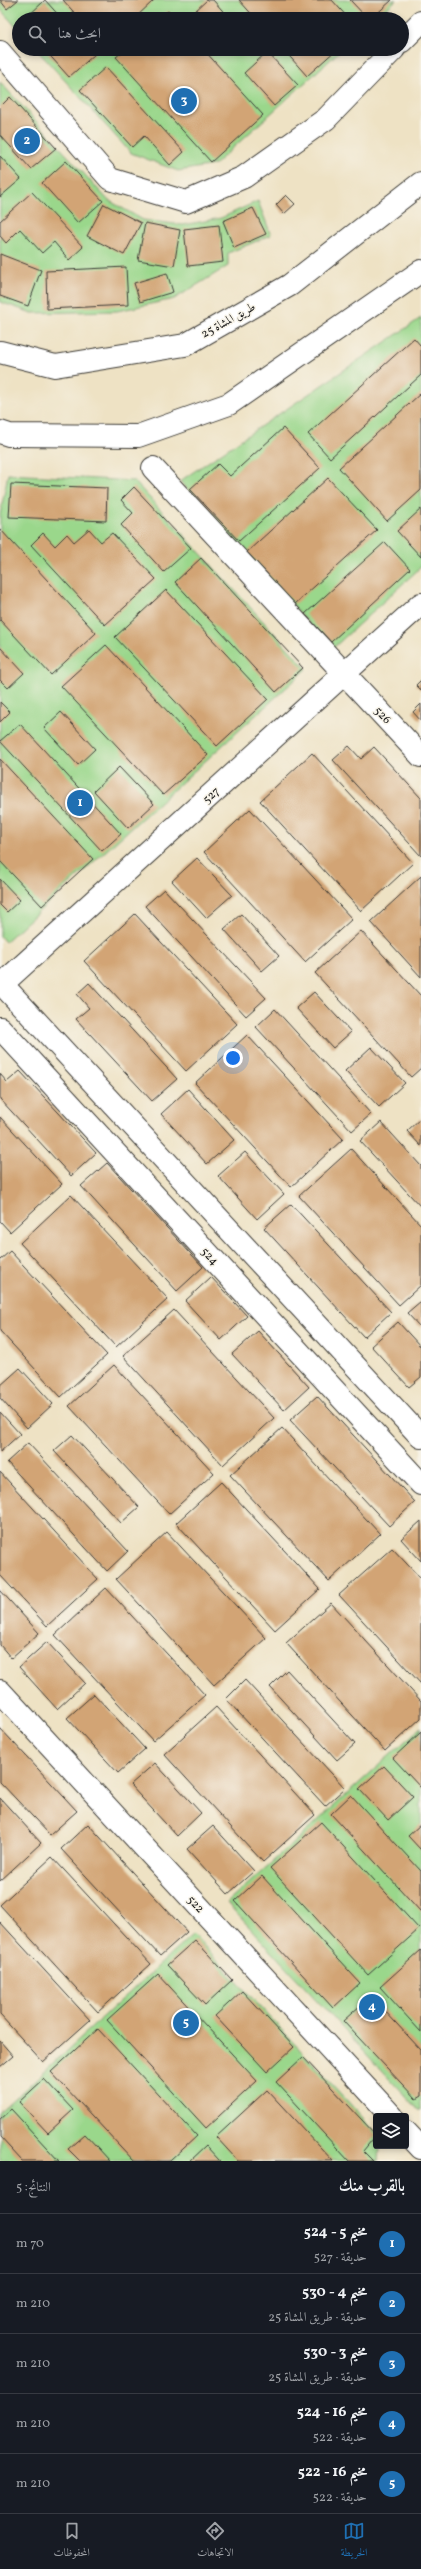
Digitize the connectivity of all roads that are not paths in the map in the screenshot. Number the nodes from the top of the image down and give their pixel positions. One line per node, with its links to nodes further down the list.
1 (421, 22): 2 (street)
2 (409, 34)
3 (0, 52): 4 (street)
4 (387, 56)
5 (421, 183): 7 (street, طريق المشاة 25)
6 (421, 271): 8 (street)
7 (0, 352)
8 (0, 432)
9 (153, 468): 11 (street, 526)
10 (421, 604): 11 (street, 527)
11 (345, 673): 12 (street, 526); 13 (street, 527)
12 (421, 756)
13 (1, 984): 15 (street)
14 (0, 1028): 16 (street, 524)
15 (421, 1437)
16 (421, 1484)
17 (0, 1691): 18 (street, 522)
18 (389, 2113)
19 (409, 2135): 20 (street)
20 (421, 2148)

